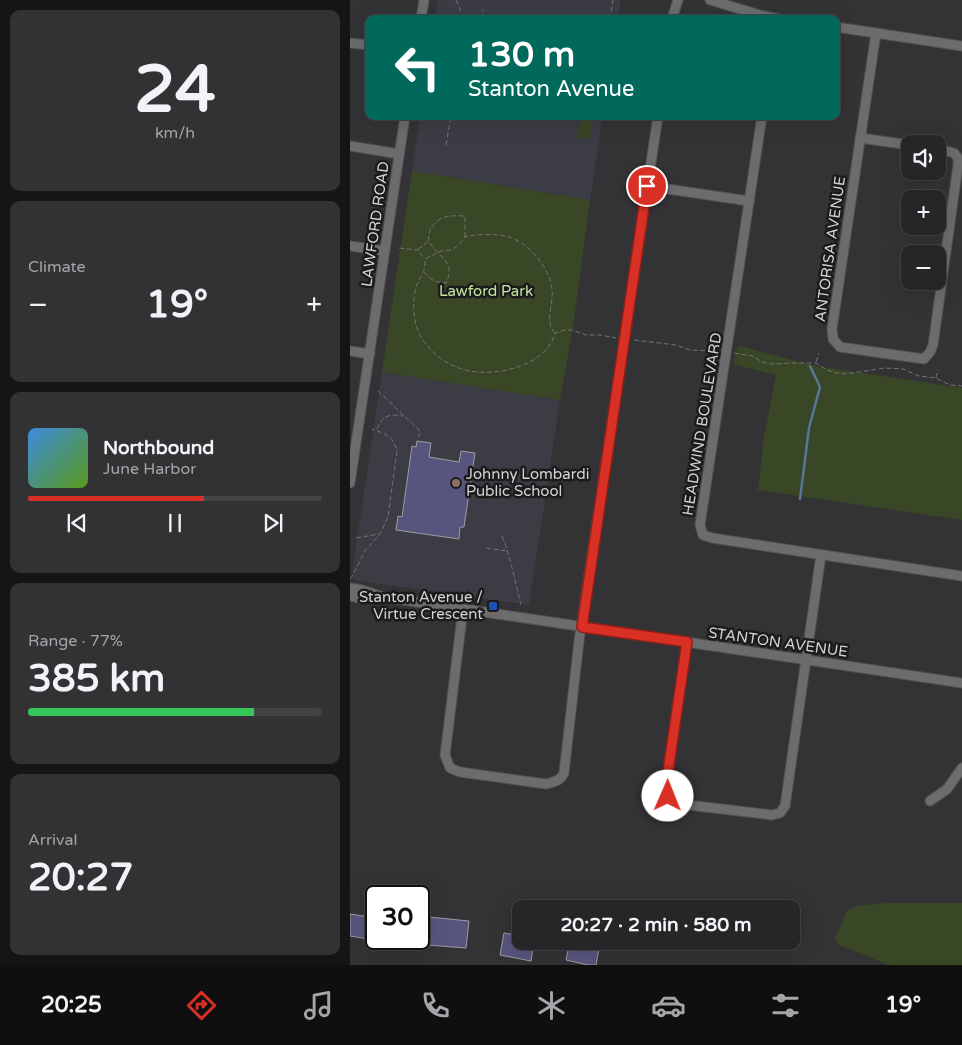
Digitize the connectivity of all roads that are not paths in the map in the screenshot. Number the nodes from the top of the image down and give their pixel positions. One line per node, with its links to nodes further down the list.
1 (424, 0): 4 (street)
2 (678, 0): 5 (street)
3 (710, 0): 6 (street)
4 (422, 15)
5 (673, 15)
6 (760, 15)
7 (840, 28): 8 (street)
8 (876, 33): 11 (street); 15 (street, ANTORISA AVENUE)
9 (350, 43): 10 (street)
10 (365, 45)
11 (962, 46)
12 (404, 120): 19 (street, LAWFORD ROAD)
13 (657, 120): 20 (street)
14 (761, 120): 21 (street, HEADWIND BOULEVARD)
15 (860, 138): 16 (street); 18 (street, ANTORISA AVENUE)
16 (901, 144)
17 (350, 146): 19 (street)
18 (946, 151)
19 (399, 154): 23 (street, LAWFORD ROAD)
20 (647, 186): 21 (street); 33 (street)
21 (749, 200): 27 (street, HEADWIND BOULEVARD)
22 (350, 246): 23 (street)
23 (385, 251): 25 (street, LAWFORD ROAD)
24 (350, 351): 25 (street)
25 (370, 354): 26 (street, LAWFORD ROAD)
26 (350, 483)
27 (821, 555): 28 (street, HEADWIND BOULEVARD); 35 (street)
28 (962, 576)
29 (350, 588): 31 (street, STANTON AVENUE)
30 (350, 596): 31 (street, STANTON AVENUE)
31 (383, 597): 32 (street, STANTON AVENUE)
32 (463, 609): 33 (street, STANTON AVENUE); 33 (street)
33 (582, 627): 34 (street, STANTON AVENUE)
34 (687, 642): 35 (street, STANTON AVENUE); 35 (street)
35 (805, 659): 36 (street, STANTON AVENUE)
36 (962, 683)
37 (962, 768): 38 (street)
38 (930, 801)

